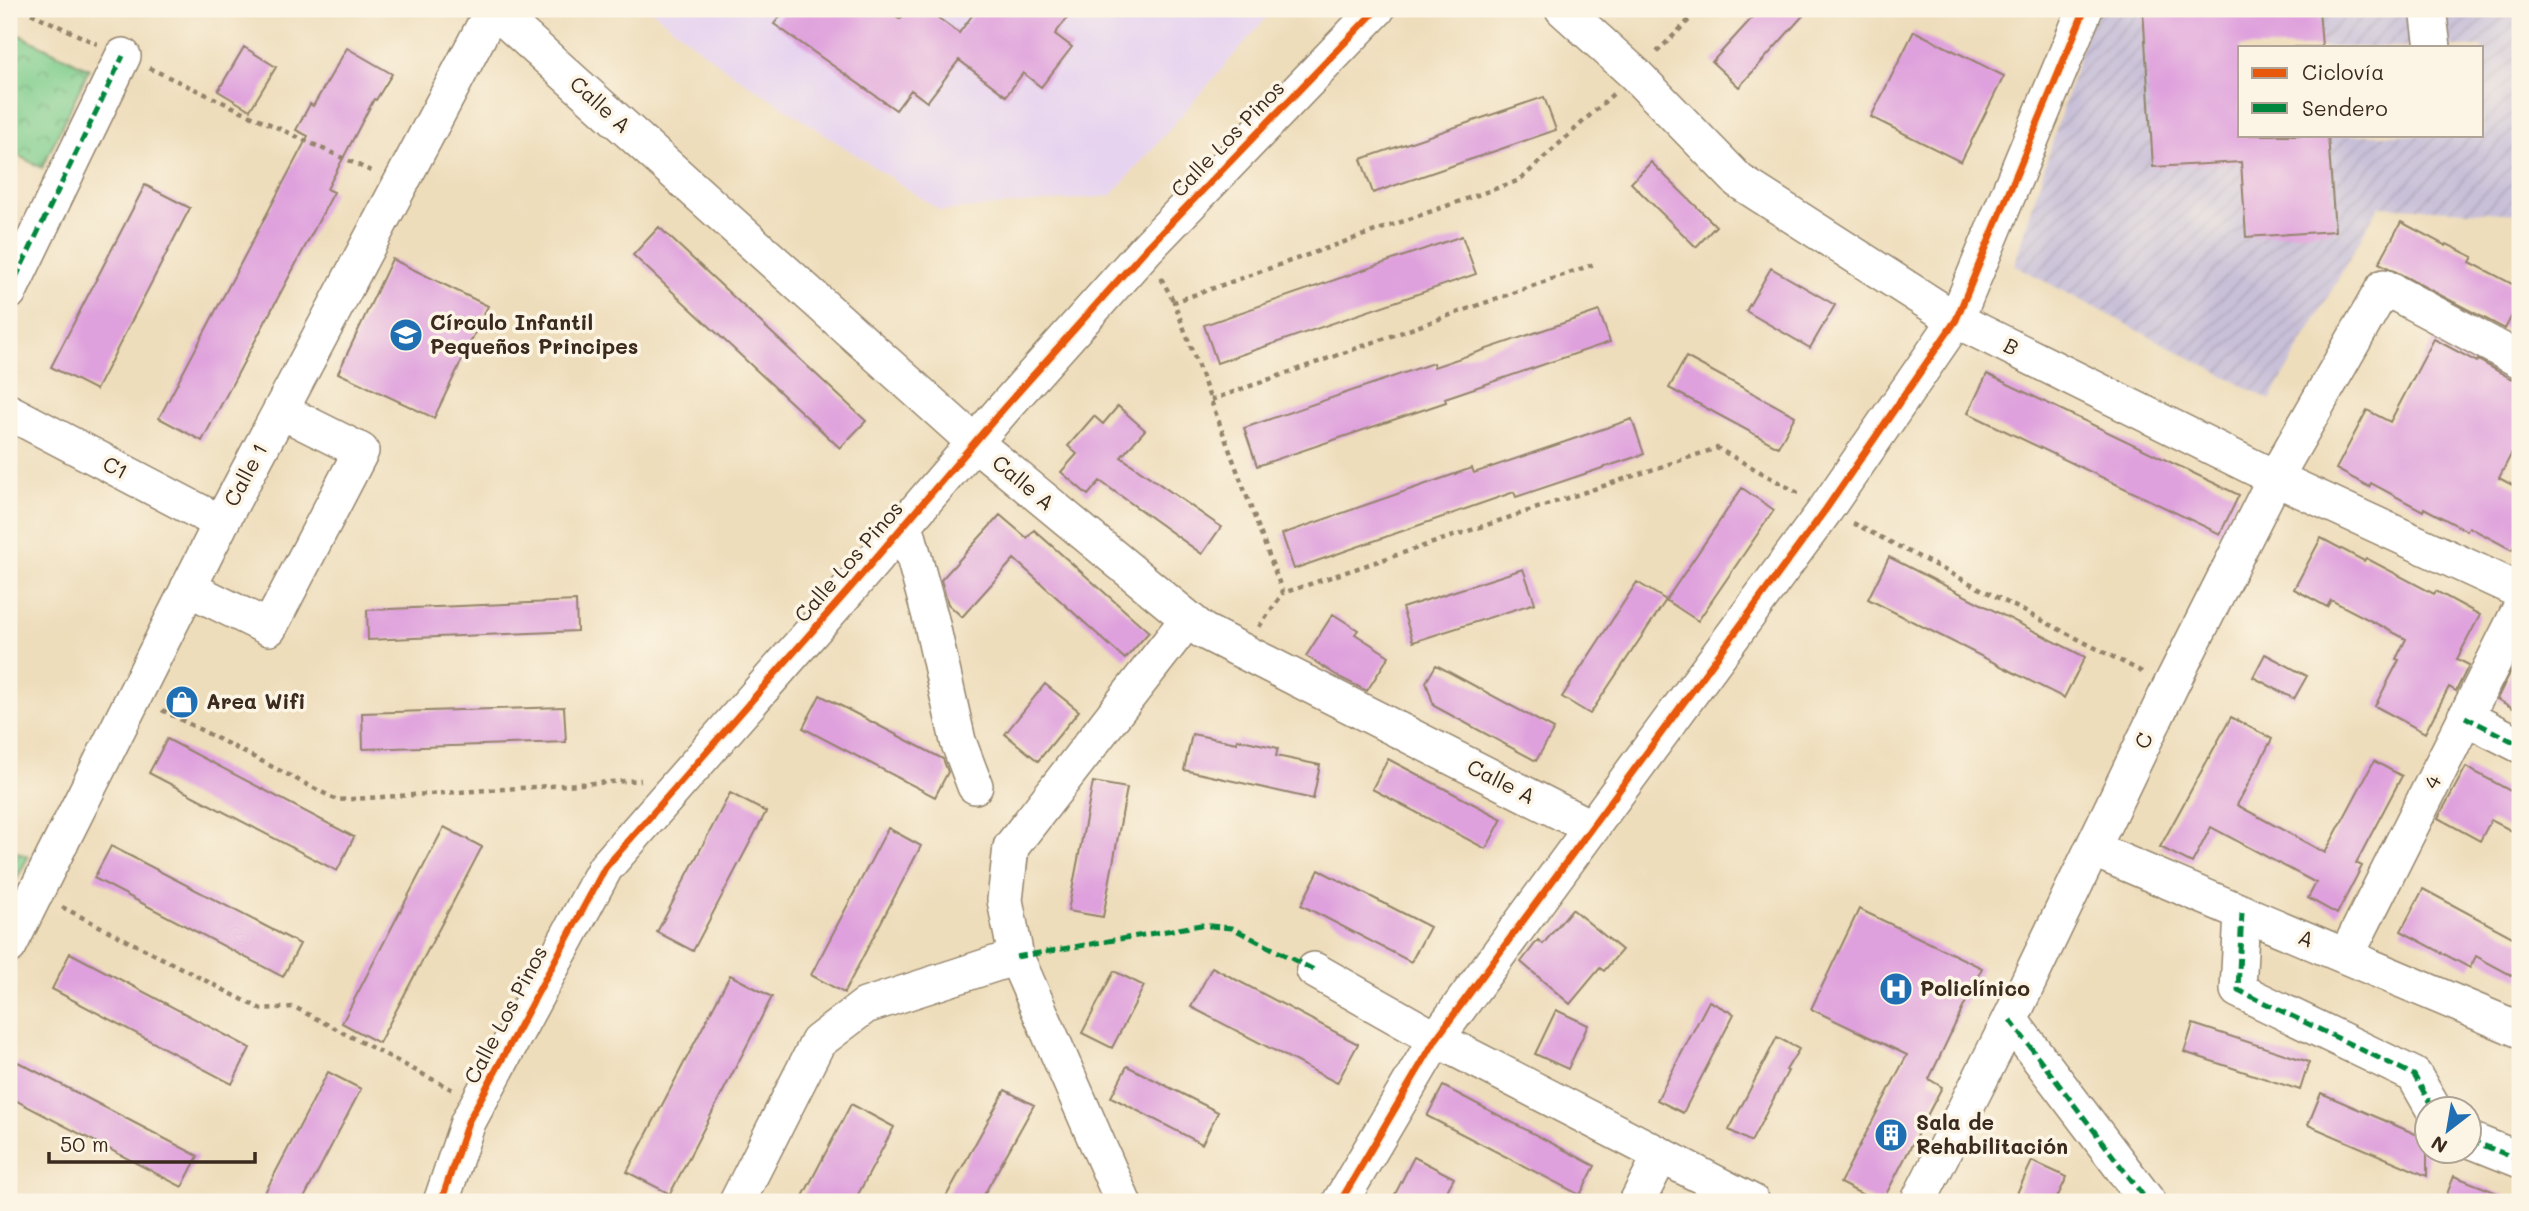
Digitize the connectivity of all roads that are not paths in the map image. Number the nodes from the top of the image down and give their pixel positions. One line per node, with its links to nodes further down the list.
1 (493, 9): 11 (street, Calle 1); 13 (street, Calle A)
2 (1377, 9): 13 (street, Calle Los Pinos)
3 (1563, 9): 9 (street, B)
4 (2085, 9): 9 (street)
5 (2428, 9): 6 (street)
6 (2433, 46)
7 (123, 56): 8 (street)
8 (9, 292)
9 (1956, 320): 14 (street, B); 24 (street)
10 (2520, 360): 14 (street, C)
11 (281, 411): 15 (street, Calle 1); 17 (street)
12 (9, 412): 15 (street, C1)
13 (974, 442): 16 (street, Calle Los Pinos); 20 (street, Calle A)
14 (2275, 478): 18 (street, B); 25 (street, C)
15 (221, 523): 17 (street, Calle 1)
16 (905, 524): 23 (street); 38 (street, Calle Los Pinos)
17 (188, 588): 27 (street, Calle 1)
18 (2520, 590)
19 (2520, 608): 21 (street, 4)
20 (1188, 619): 24 (street, Calle A); 29 (street)
21 (2465, 717): 22 (street); 28 (street, 4)
22 (2520, 745)
23 (975, 786)
24 (1592, 828): 33 (street)
25 (2092, 849): 26 (street, A); 31 (street, C)
26 (2242, 912): 28 (street, A); 34 (street)
27 (9, 946)
28 (2346, 956): 32 (street, A)
29 (1016, 957): 39 (street); 40 (street)
30 (1314, 970): 33 (street)
31 (2010, 1020): 44 (street, C); 45 (street)
32 (2520, 1030)
33 (1436, 1039): 36 (street); 41 (street)
34 (2426, 1096)
35 (2484, 1146): 37 (street)
36 (1661, 1155): 42 (street); 43 (street)
37 (2520, 1160)
38 (441, 1202)
39 (737, 1202)
40 (1123, 1202)
41 (1340, 1202)
42 (1637, 1202)
43 (1752, 1202)
44 (1917, 1202)
45 (2148, 1202)

